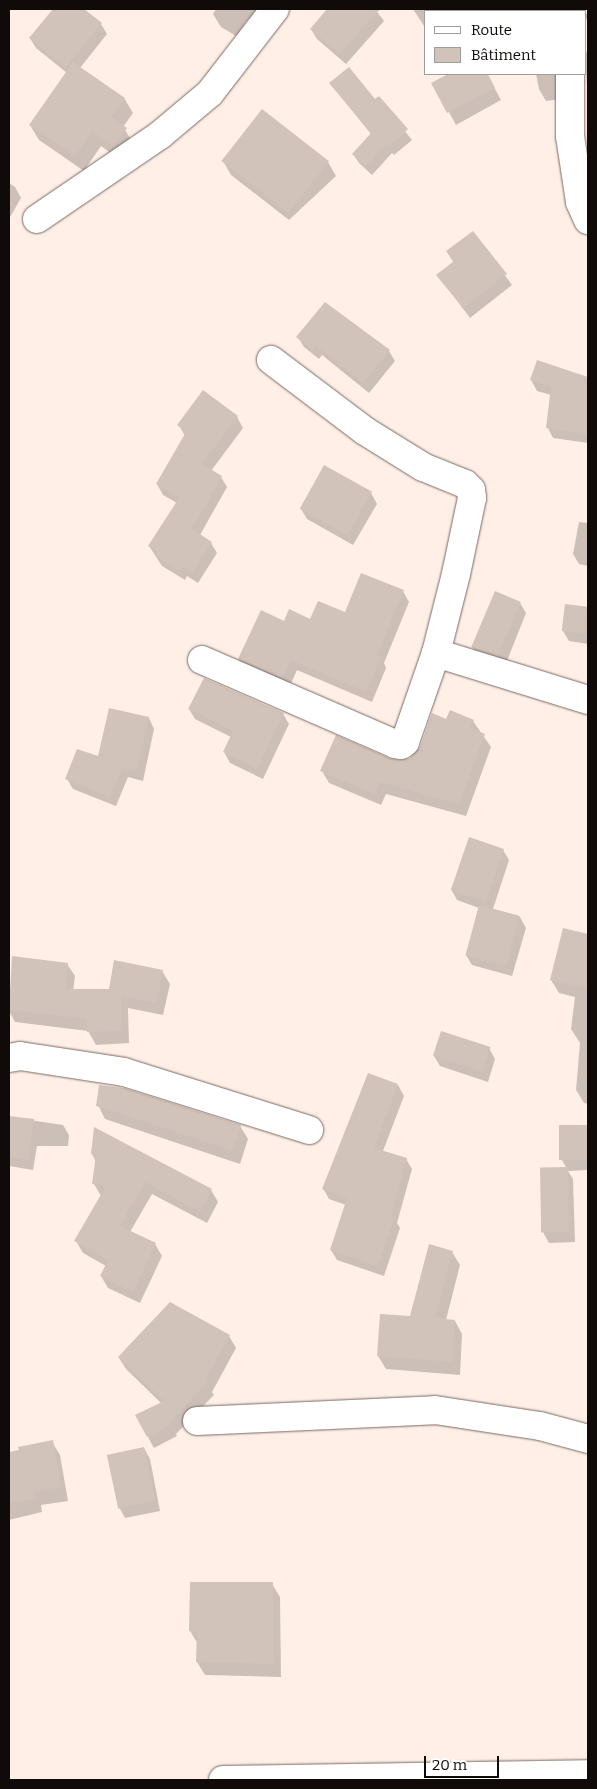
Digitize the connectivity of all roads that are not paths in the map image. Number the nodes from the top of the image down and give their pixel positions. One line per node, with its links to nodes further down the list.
1 (275, 9): 3 (street)
2 (570, 75): 4 (street)
3 (37, 219)
4 (588, 220)
5 (271, 360): 6 (street)
6 (436, 653): 7 (street); 8 (street)
7 (202, 660)
8 (588, 700)
9 (9, 1058): 10 (street)
10 (309, 1130)
11 (197, 1421): 12 (street)
12 (588, 1439)
13 (588, 1774): 14 (street)
14 (223, 1780)

